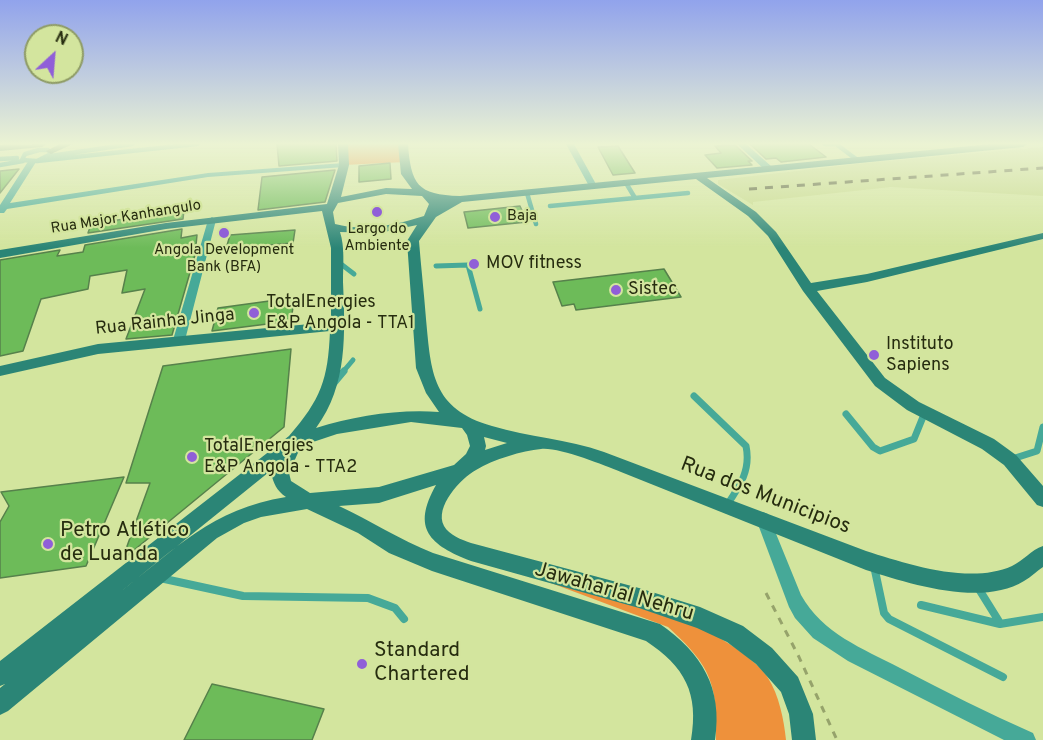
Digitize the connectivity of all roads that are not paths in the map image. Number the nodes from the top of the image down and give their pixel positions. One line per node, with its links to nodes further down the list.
1 (18, 179): 13 (street)
2 (187, 179): 19 (street)
3 (339, 179): 17 (main road)
4 (409, 179): 11 (main road)
5 (589, 179): 9 (street)
6 (673, 179): 8 (main road)
7 (703, 179): 29 (main road)
8 (626, 183): 9 (main road); 15 (lane)
9 (593, 186): 12 (main road)
10 (688, 192): 15 (lane)
11 (425, 193): 16 (main road, Rua Major Kanhangulo); 17 (main road, Rua Major Kanhangulo); 20 (main road)
12 (527, 193): 16 (main road); 22 (lane)
13 (10, 196): 14 (street); 19 (street)
14 (0, 197)
15 (635, 198): 18 (lane)
16 (460, 199): 20 (main road)
17 (331, 204): 21 (main road, Rua Major Kanhangulo); 23 (main road)
18 (550, 206)
19 (2, 210)
20 (428, 218): 23 (main road); 40 (main road)
21 (212, 220): 25 (main road, Rua Major Kanhangulo); 33 (street)
22 (536, 224)
23 (330, 226): 26 (main road)
24 (1043, 236): 29 (main road)
25 (0, 254)
26 (336, 261): 28 (lane); 31 (main road)
27 (436, 266): 30 (lane)
28 (354, 274)
29 (808, 288): 38 (main road)
30 (480, 309)
31 (336, 326): 32 (main road, Rua Rainha Jinga); 36 (main road)
32 (307, 330): 33 (main road, Rua Rainha Jinga); 51 (main road)
33 (179, 340): 35 (main road, Rua Rainha Jinga)
34 (352, 360): 36 (lane)
35 (0, 371)
36 (329, 390): 42 (main road)
37 (694, 396): 49 (lane)
38 (925, 412): 39 (lane); 45 (main road)
39 (846, 414)
40 (467, 423): 42 (main road); 43 (main road, Rua dos Municipios); 46 (main road, Jawaharlal Nehru)
41 (1043, 427): 44 (lane)
42 (295, 441): 48 (main road, Jawaharlal Nehru); 51 (main road)
43 (548, 444): 46 (main road); 49 (main road, Rua dos Municipios)
44 (1040, 451): 45 (lane)
45 (1010, 460): 47 (main road)
46 (460, 471): 48 (main road); 64 (main road, Jawaharlal Nehru)
47 (1043, 499)
48 (308, 501): 54 (main road); 63 (main road, Jawaharlal Nehru)
49 (726, 506): 50 (main road, Rua dos Municipios)
50 (763, 519): 53 (main road, Rua dos Municipios); 65 (street)
51 (187, 527): 60 (main road)
52 (1043, 555): 55 (main road, Rua dos Municipios)
53 (873, 563): 55 (main road, Rua dos Municipios); 61 (lane)
54 (156, 577): 58 (lane); 62 (main road)
55 (975, 583): 59 (lane)
56 (921, 604): 59 (lane)
57 (1043, 617): 59 (lane)
58 (404, 619)
59 (1000, 624)
60 (0, 675)
61 (1003, 676)
62 (0, 703)
63 (703, 740)
64 (804, 740)
65 (1026, 740)

